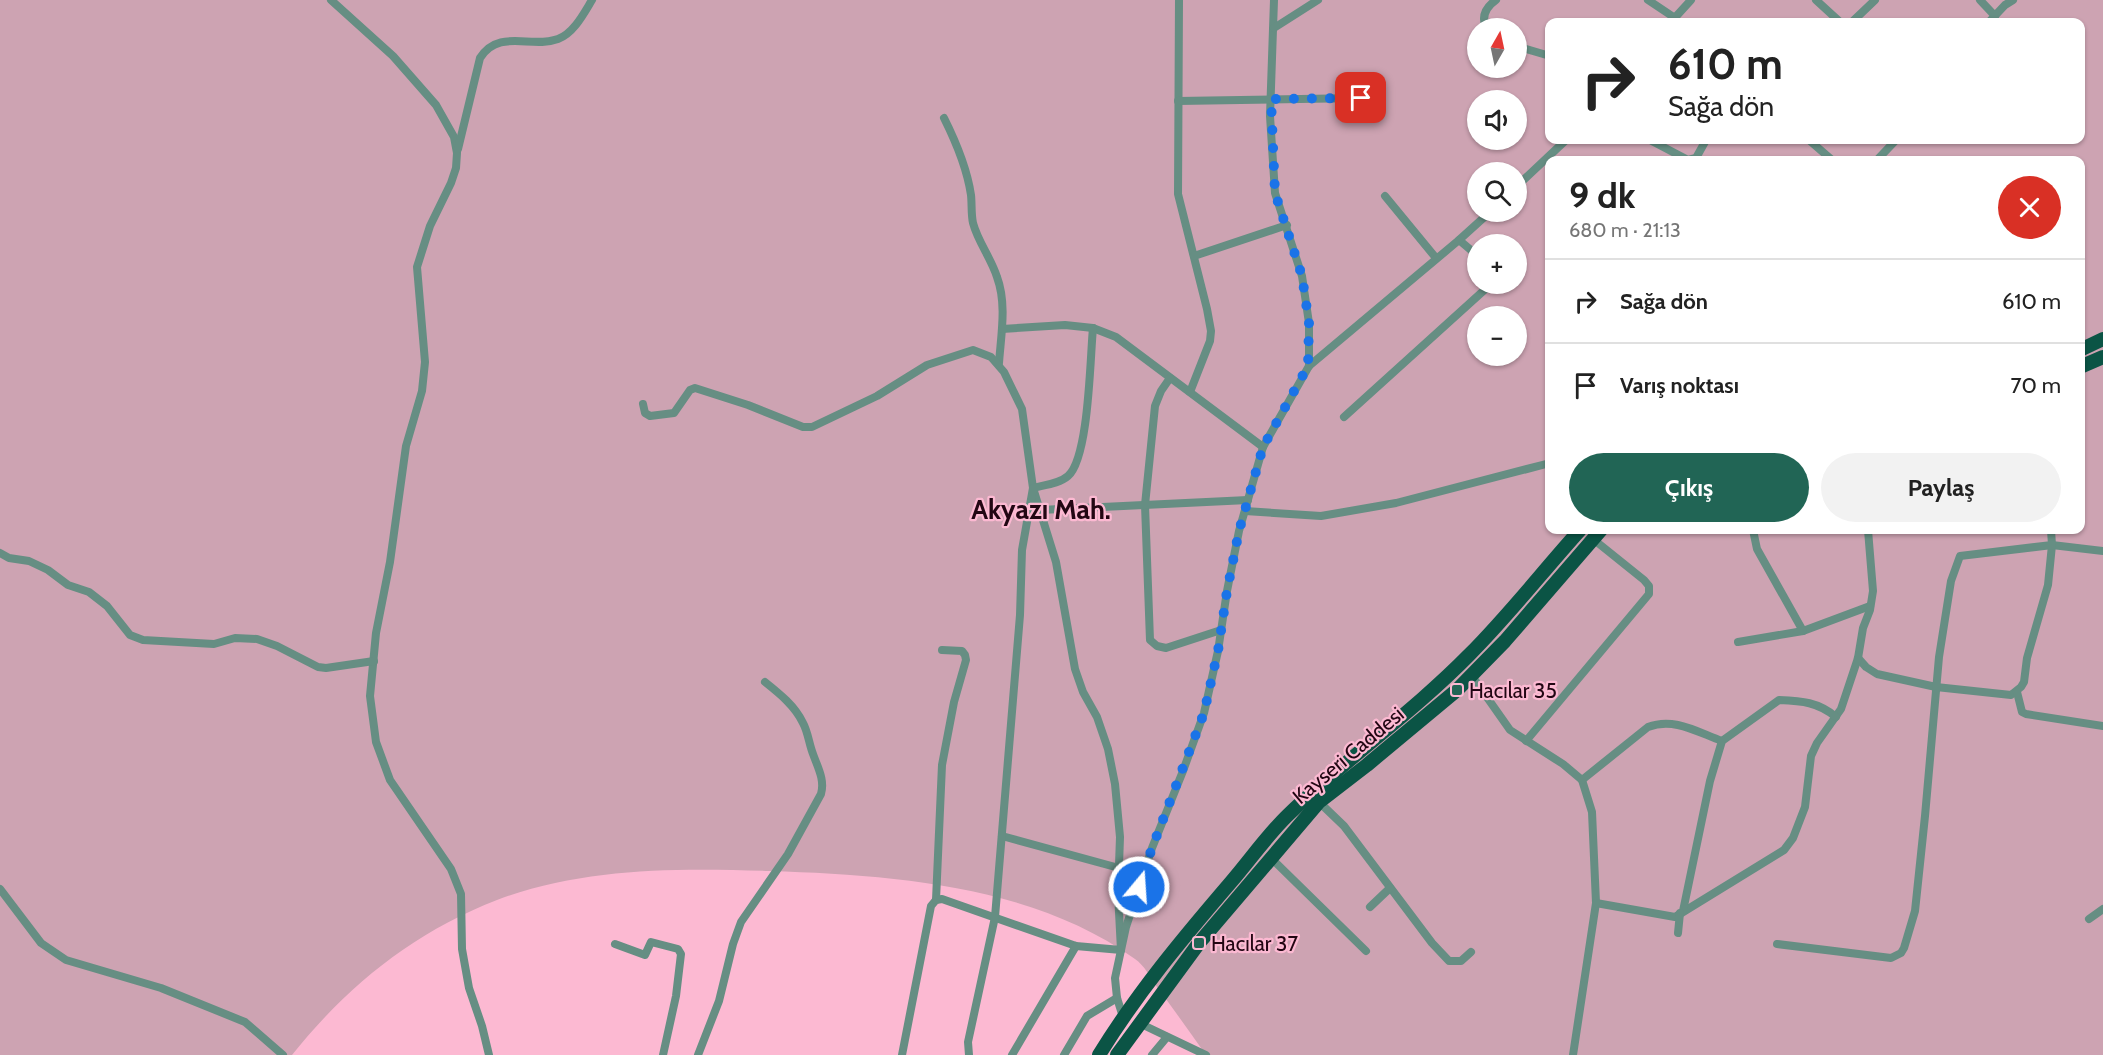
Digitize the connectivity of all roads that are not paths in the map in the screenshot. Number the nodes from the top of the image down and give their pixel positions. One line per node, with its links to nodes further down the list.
1 (331, 0): 31 (street)
2 (592, 0): 31 (street)
3 (1179, 0): 25 (street)
4 (1274, 0): 20 (street)
5 (1318, 0): 20 (street)
6 (1496, 0): 13 (street)
7 (1647, 0): 14 (street)
8 (1691, 0): 15 (street)
9 (1816, 0): 16 (street)
10 (1875, 0): 17 (street)
11 (1980, 0): 18 (street)
12 (2013, 0): 19 (street)
13 (1484, 18)
14 (1670, 18)
15 (1675, 18)
16 (1836, 18)
17 (1856, 18)
18 (1991, 18)
19 (1993, 18)
20 (1274, 28): 24 (street)
21 (1527, 49): 22 (street)
22 (1545, 55)
23 (1361, 98): 24 (street)
24 (1271, 99): 25 (street); 40 (street)
25 (1178, 101): 43 (street)
26 (944, 118): 47 (street)
27 (1562, 144): 32 (street)
28 (1658, 144): 33 (street)
29 (1814, 144): 34 (street)
30 (1892, 144): 35 (street)
31 (457, 153): 79 (street)
32 (1549, 156)
33 (1680, 156)
34 (1827, 156)
35 (1880, 156)
36 (1545, 159): 37 (street)
37 (1527, 176)
38 (1385, 196): 44 (street)
39 (1479, 222): 41 (street)
40 (1287, 225): 43 (street); 53 (street)
41 (1459, 240): 42 (street); 44 (street)
42 (1467, 247)
43 (1194, 256): 55 (street)
44 (1436, 258): 53 (street)
45 (1480, 294): 57 (street)
46 (1093, 328): 47 (street); 54 (street); 60 (street)
47 (1002, 329): 51 (street)
48 (2103, 339): 49 (main road)
49 (2085, 348)
50 (2103, 357): 52 (main road)
51 (999, 363): 56 (street); 60 (street)
52 (2085, 365)
53 (1308, 366): 58 (street)
54 (1170, 378): 55 (street); 62 (street)
55 (1190, 392): 58 (street)
56 (643, 404)
57 (1344, 417)
58 (1263, 447): 61 (street)
59 (1545, 464): 64 (street)
60 (1033, 488): 63 (street); 90 (street)
61 (1248, 500): 62 (street); 64 (street)
62 (1145, 505): 63 (street); 74 (street)
63 (1040, 510): 92 (street)
64 (1245, 511): 74 (street)
65 (1577, 534): 110 (main road, Kayseri Caddesi)
66 (1597, 534): 80 (main road, Kayseri Caddesi); 86 (street)
67 (1755, 534): 75 (street)
68 (1868, 534): 73 (street)
69 (2052, 534): 70 (street)
70 (2052, 544): 71 (street); 82 (street); 83 (street)
71 (2103, 550)
72 (0, 553): 79 (street)
73 (1870, 606): 75 (street); 78 (street)
74 (1221, 630): 106 (street)
75 (1803, 631): 76 (street)
76 (1738, 642)
77 (942, 650): 95 (street)
78 (1858, 658): 82 (street); 84 (street)
79 (374, 661): 114 (street)
80 (1472, 676): 86 (street); 89 (main road, Kayseri Caddesi)
81 (765, 682): 116 (street)
82 (1936, 687): 83 (street); 104 (street)
83 (2017, 692): 85 (street)
84 (1836, 717): 87 (street); 99 (street)
85 (2103, 726)
86 (1526, 741): 88 (street)
87 (1722, 741): 88 (street); 99 (street)
88 (1582, 780): 96 (street)
89 (1319, 802): 91 (main road, Kayseri Caddesi); 93 (street)
90 (1002, 836): 92 (street); 100 (street)
91 (1271, 858): 107 (street); 111 (main road, Kayseri Caddesi)
92 (1119, 868): 106 (street)
93 (1390, 888): 97 (street); 108 (street)
94 (0, 889): 113 (street)
95 (936, 900): 100 (street); 117 (street)
96 (1596, 903): 99 (street); 125 (street)
97 (1370, 907)
98 (2103, 909): 101 (street)
99 (1682, 912): 102 (street)
100 (995, 917): 105 (street); 118 (street)
101 (2089, 919)
102 (1678, 933)
103 (615, 944): 115 (street)
104 (1777, 944)
105 (1076, 946): 106 (street); 119 (street)
106 (1121, 950): 109 (street)
107 (1366, 951)
108 (1471, 952)
109 (1117, 998): 110 (street); 120 (street)
110 (1123, 1017): 121 (main road, Kayseri Caddesi)
111 (1139, 1023): 112 (street); 122 (main road, Kayseri Caddesi)
112 (1167, 1037): 123 (street); 124 (street)
113 (283, 1055)
114 (489, 1055)
115 (663, 1055)
116 (698, 1055)
117 (902, 1055)
118 (969, 1055)
119 (1012, 1055)
120 (1064, 1055)
121 (1099, 1055)
122 (1117, 1055)
123 (1152, 1055)
124 (1206, 1055)
125 (1573, 1055)

